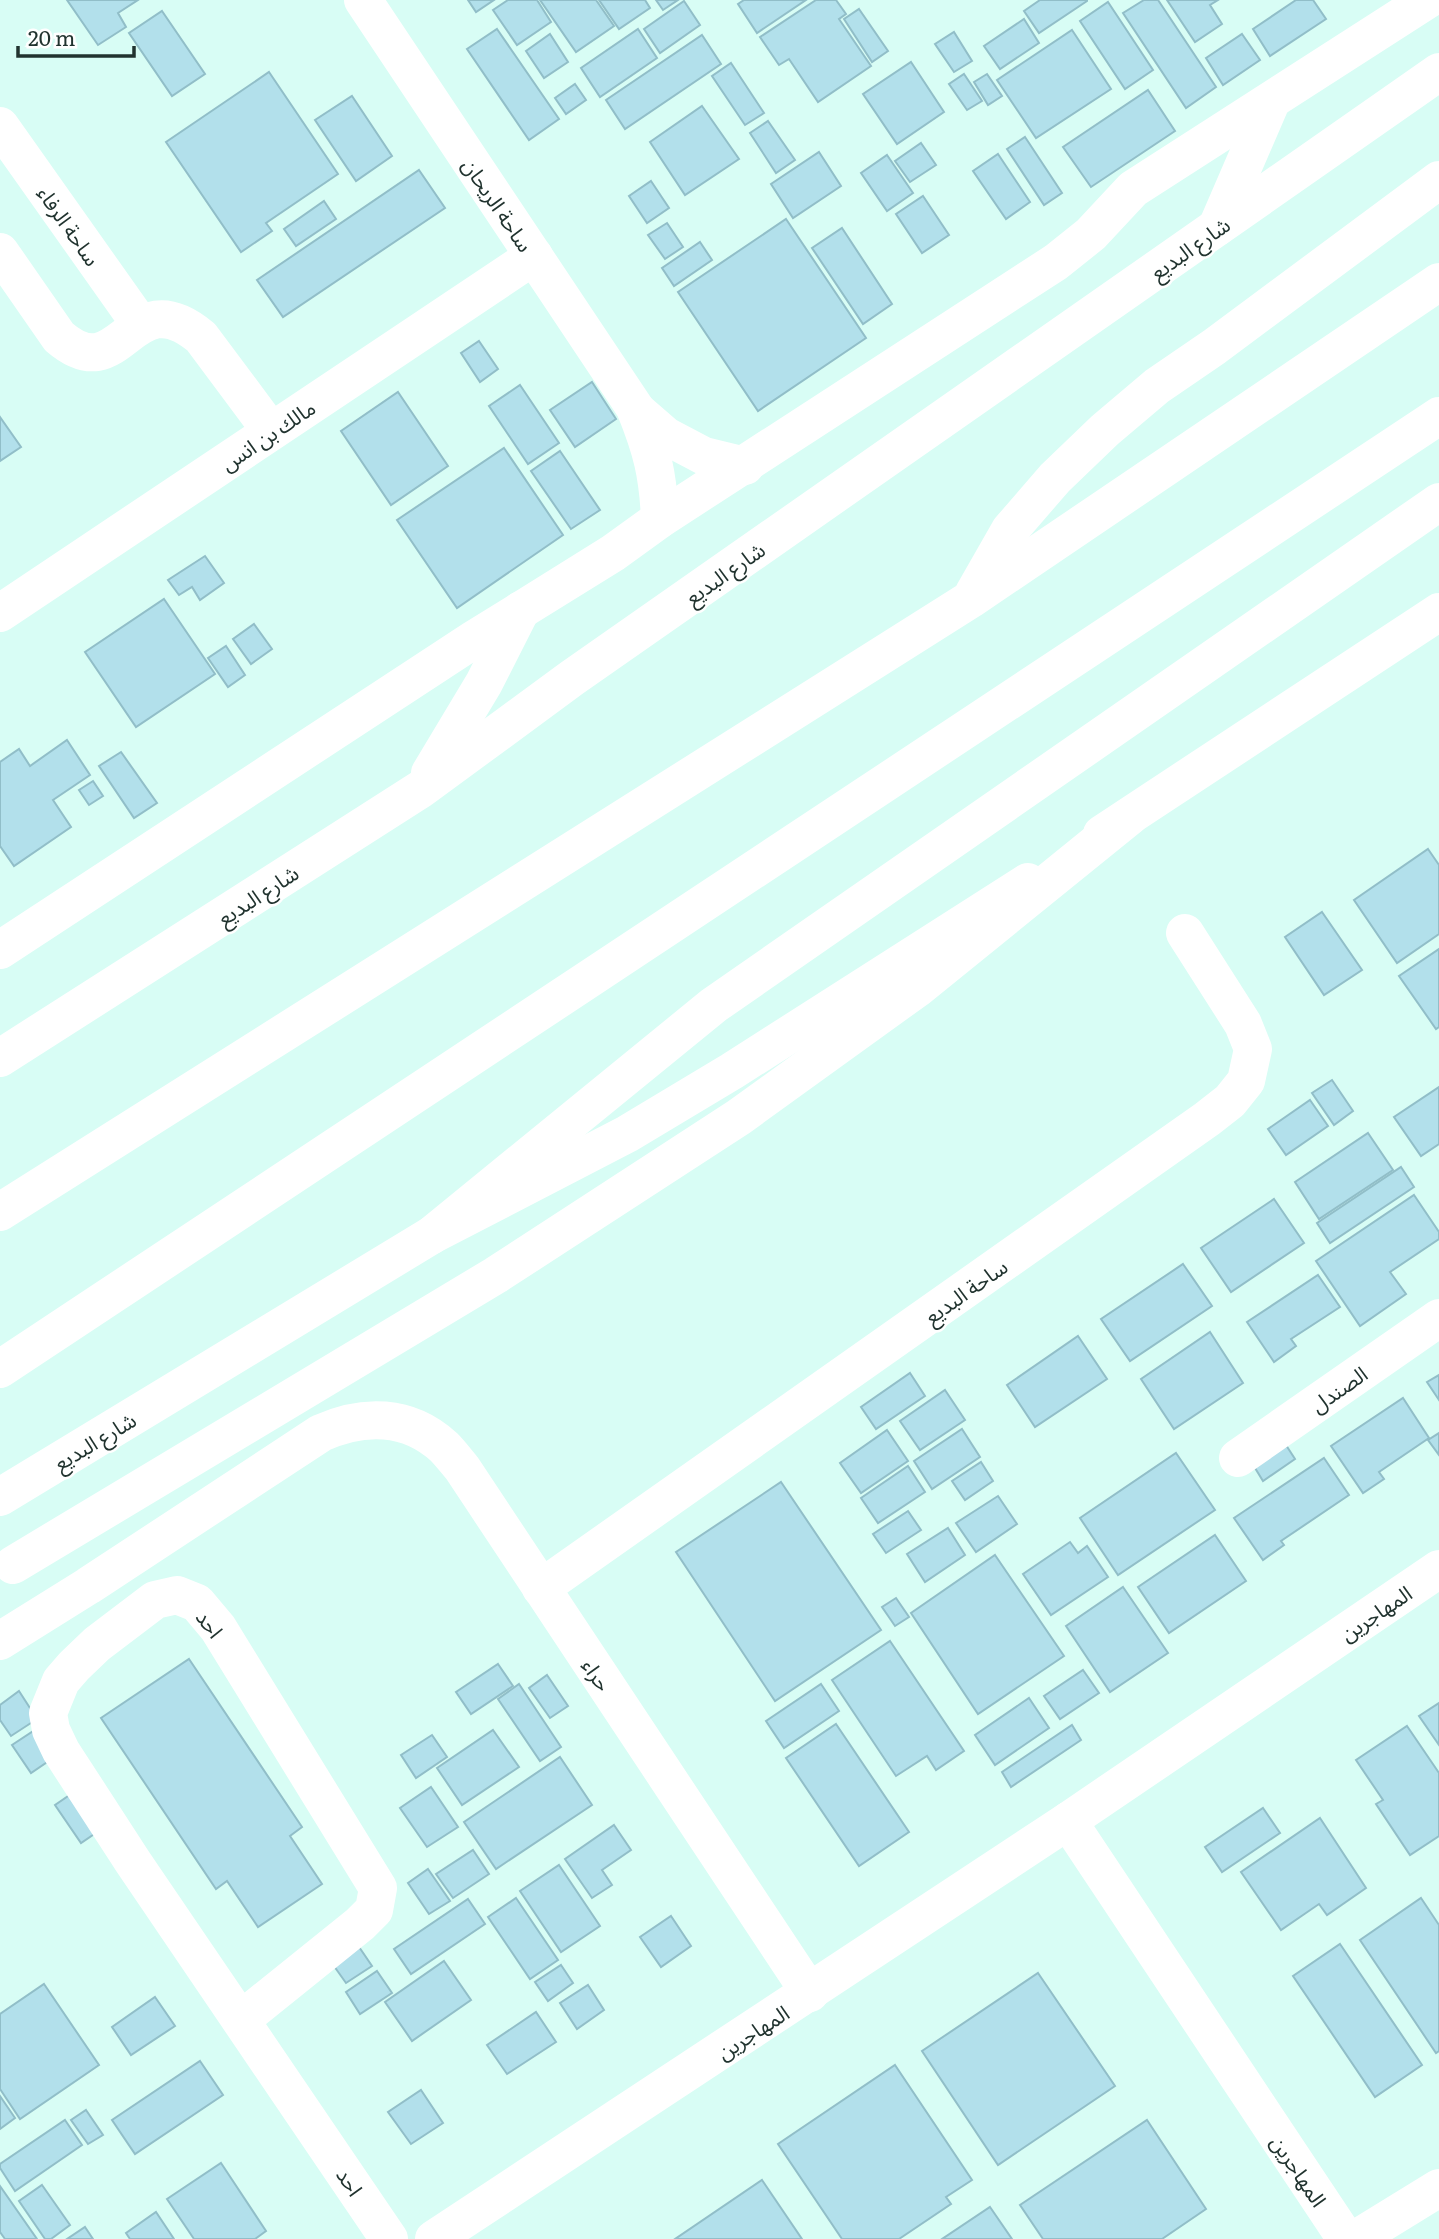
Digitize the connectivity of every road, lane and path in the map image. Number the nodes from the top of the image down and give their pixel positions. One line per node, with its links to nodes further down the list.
1 (363, 0): 9 (main road, ساحة الريحان)
2 (1427, 0): 4 (main road)
3 (1439, 72): 7 (main road, شارع البديع)
4 (1270, 102): 7 (main road); 15 (main road)
5 (0, 126): 11 (main road, ساحة الرفاء)
6 (1439, 180): 18 (main road)
7 (1217, 227): 22 (main road, شارع البديع)
8 (0, 251): 11 (main road)
9 (534, 256): 12 (main road, ساحة الريحان); 14 (main road, مالك بن انس)
10 (1439, 282): 18 (main road)
11 (141, 324): 14 (main road)
12 (635, 408): 15 (main road, ساحة الريحان); 17 (main road, ساحة الريحان)
13 (1439, 416): 30 (main road)
14 (271, 431): 20 (main road, مالك بن انس)
15 (745, 466): 17 (main road)
16 (1439, 502): 28 (main road)
17 (660, 519): 19 (main road)
18 (971, 599): 27 (main road)
19 (521, 611): 22 (main road); 25 (main road)
20 (0, 612)
21 (1439, 612): 23 (main road, شارع البديع)
22 (421, 789): 26 (main road, شارع البديع)
23 (1130, 816): 28 (main road, شارع البديع); 33 (main road)
24 (1185, 933): 35 (main road, ساحة البديع)
25 (0, 950)
26 (9, 1047)
27 (0, 1212)
28 (432, 1235): 32 (main road, شارع البديع)
29 (1439, 1318): 31 (main road, الصندل)
30 (0, 1369)
31 (1238, 1458)
32 (0, 1497)
33 (13, 1565)
34 (1439, 1569): 37 (main road, المهاجرين)
35 (541, 1588): 36 (main road, حراء); 38 (main road, حراء)
36 (0, 1641)
37 (1068, 1821): 38 (main road, المهاجرين); 43 (main road, المهاجرين)
38 (810, 1993): 42 (main road, المهاجرين)
39 (242, 2019): 39 (main road, احد); 41 (main road, احد)
40 (1439, 2188): 44 (main road)
41 (389, 2239)
42 (434, 2239)
43 (1346, 2239)
44 (1356, 2239)

